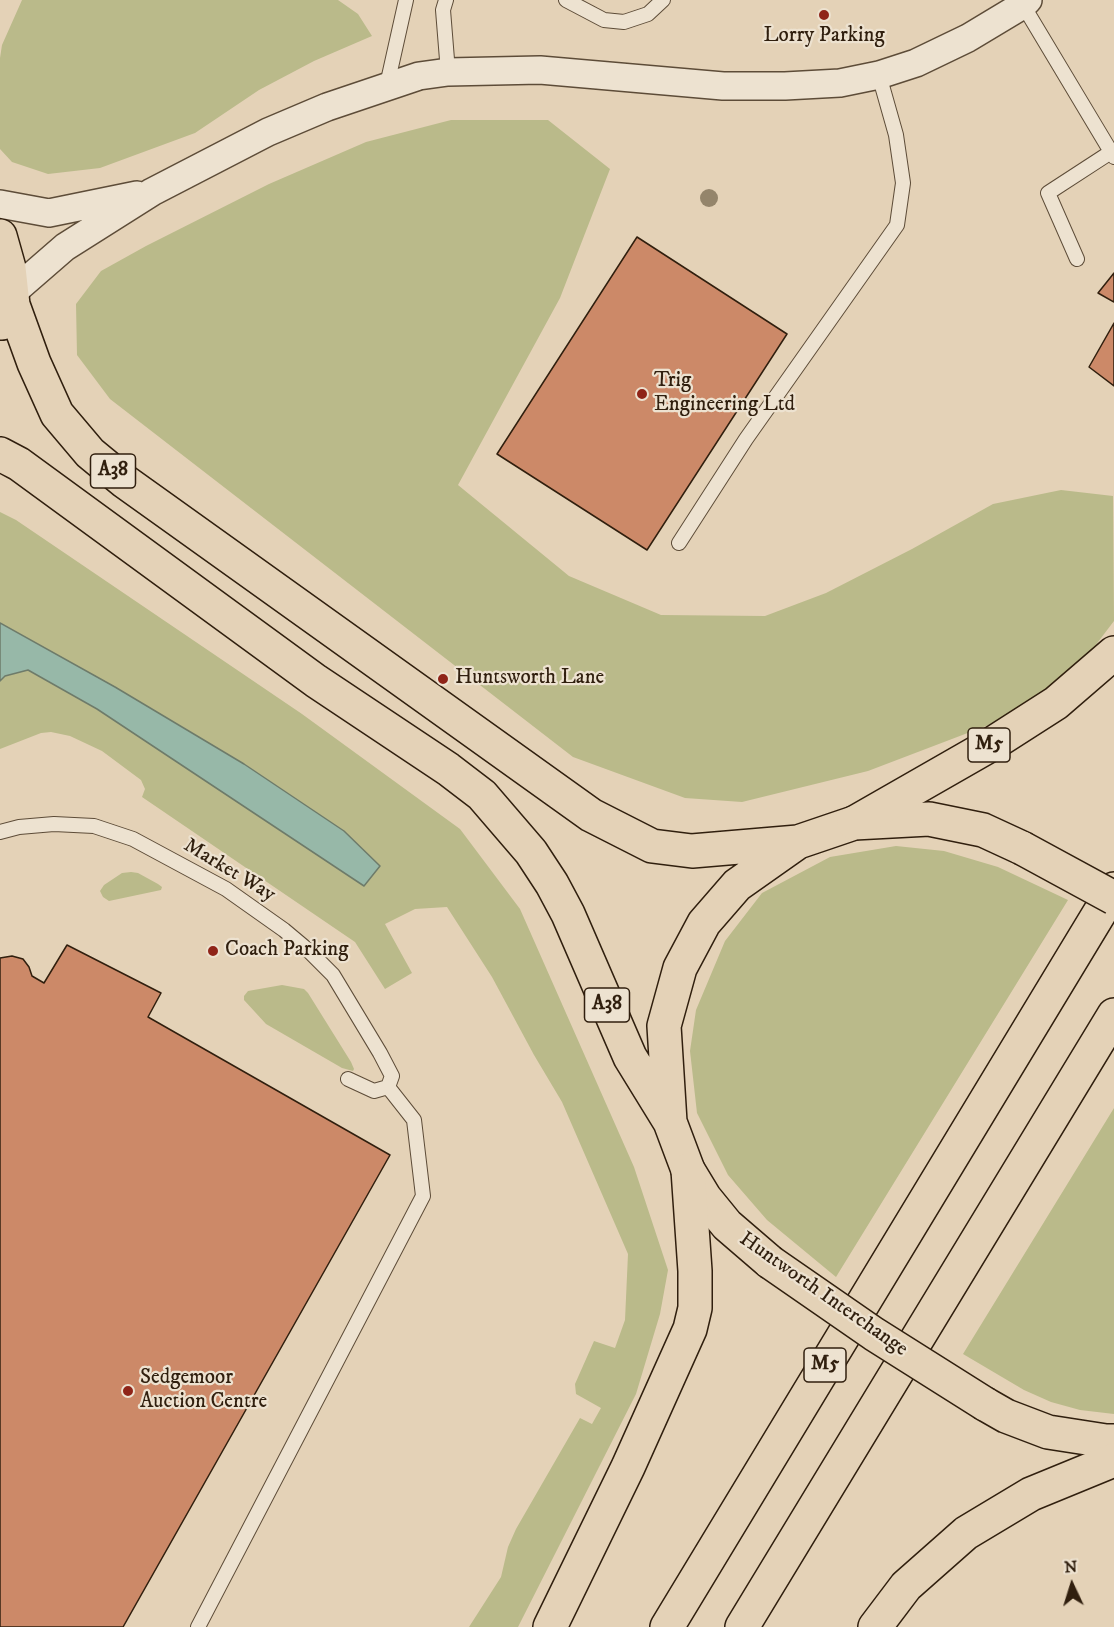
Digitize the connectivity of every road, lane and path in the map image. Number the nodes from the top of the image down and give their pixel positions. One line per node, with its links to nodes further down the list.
1 (406, 0): 8 (lane)
2 (446, 0): 6 (lane)
3 (566, 0): 4 (lane)
4 (663, 0)
5 (1025, 3): 7 (street); 9 (lane)
6 (448, 72): 7 (street); 8 (street)
7 (879, 75): 16 (lane)
8 (387, 85): 10 (street)
9 (1112, 154): 13 (lane)
10 (152, 192): 11 (street); 14 (street)
11 (0, 204)
12 (0, 236): 14 (main road, A38)
13 (1077, 259)
14 (8, 308): 20 (main road, A38)
15 (0, 454): 26 (main road, A38)
16 (679, 543)
17 (1114, 653): 18 (main road, M5)
18 (854, 823): 20 (main road, Huntworth Interchange); 22 (main road, Huntworth Interchange, bridge)
19 (0, 832): 25 (lane, Market Way)
20 (798, 842): 26 (main road, Huntworth Interchange)
21 (1114, 890): 32 (main road, M5)
22 (1114, 898)
23 (1114, 1015): 33 (main road)
24 (348, 1079): 25 (lane)
25 (388, 1087): 30 (lane)
26 (670, 1122): 27 (main road, Huntworth Interchange)
27 (688, 1170): 28 (main road, Huntworth Interchange, bridge); 31 (main road)
28 (1114, 1441)
29 (1114, 1460): 34 (main road)
30 (198, 1627)
31 (550, 1627)
32 (668, 1627)
33 (742, 1627)
34 (875, 1627)

